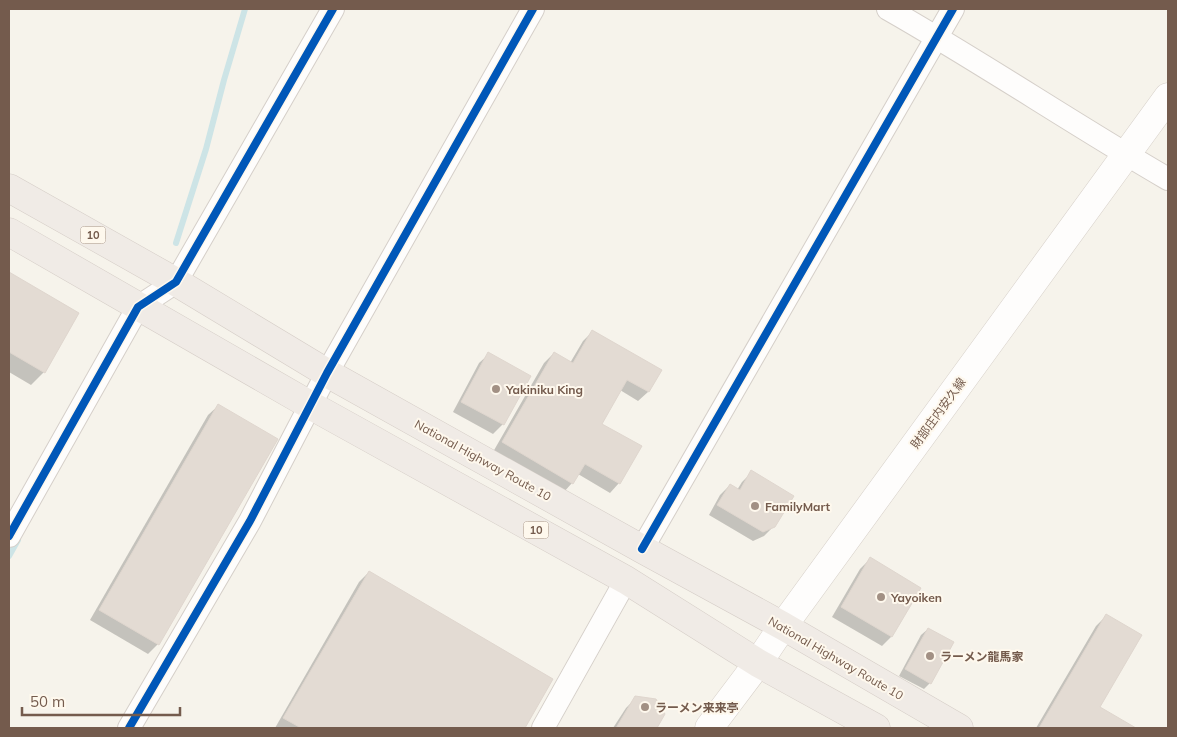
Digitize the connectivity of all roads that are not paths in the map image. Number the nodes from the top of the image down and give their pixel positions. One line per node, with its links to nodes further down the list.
1 (333, 9): 11 (street)
2 (533, 9): 13 (street)
3 (888, 9): 5 (street)
4 (953, 9): 5 (street)
5 (937, 37): 7 (street); 16 (street)
6 (1168, 97): 7 (main road, 財部庄内安久線)
7 (1126, 154): 8 (street); 18 (main road, 財部庄内安久線)
8 (1168, 179)
9 (9, 188): 11 (highway, National Highway Route 10 / 10)
10 (9, 232): 12 (highway, 10)
11 (176, 282): 12 (street); 13 (highway, National Highway Route 10 / 10)
12 (138, 307): 14 (highway, 10); 15 (street)
13 (327, 373): 14 (street); 16 (highway, National Highway Route 10 / 10)
14 (310, 405): 17 (highway, 10); 20 (street)
15 (9, 536)
16 (642, 549): 18 (highway, National Highway Route 10 / 10)
17 (626, 580): 19 (highway, 10); 21 (street)
18 (782, 626): 19 (main road, 財部庄内安久線); 24 (highway, National Highway Route 10 / 10)
19 (758, 663): 22 (main road, 財部庄内安久線); 23 (highway, 10)
20 (129, 728)
21 (543, 728)
22 (709, 728)
23 (876, 728)
24 (959, 728)

